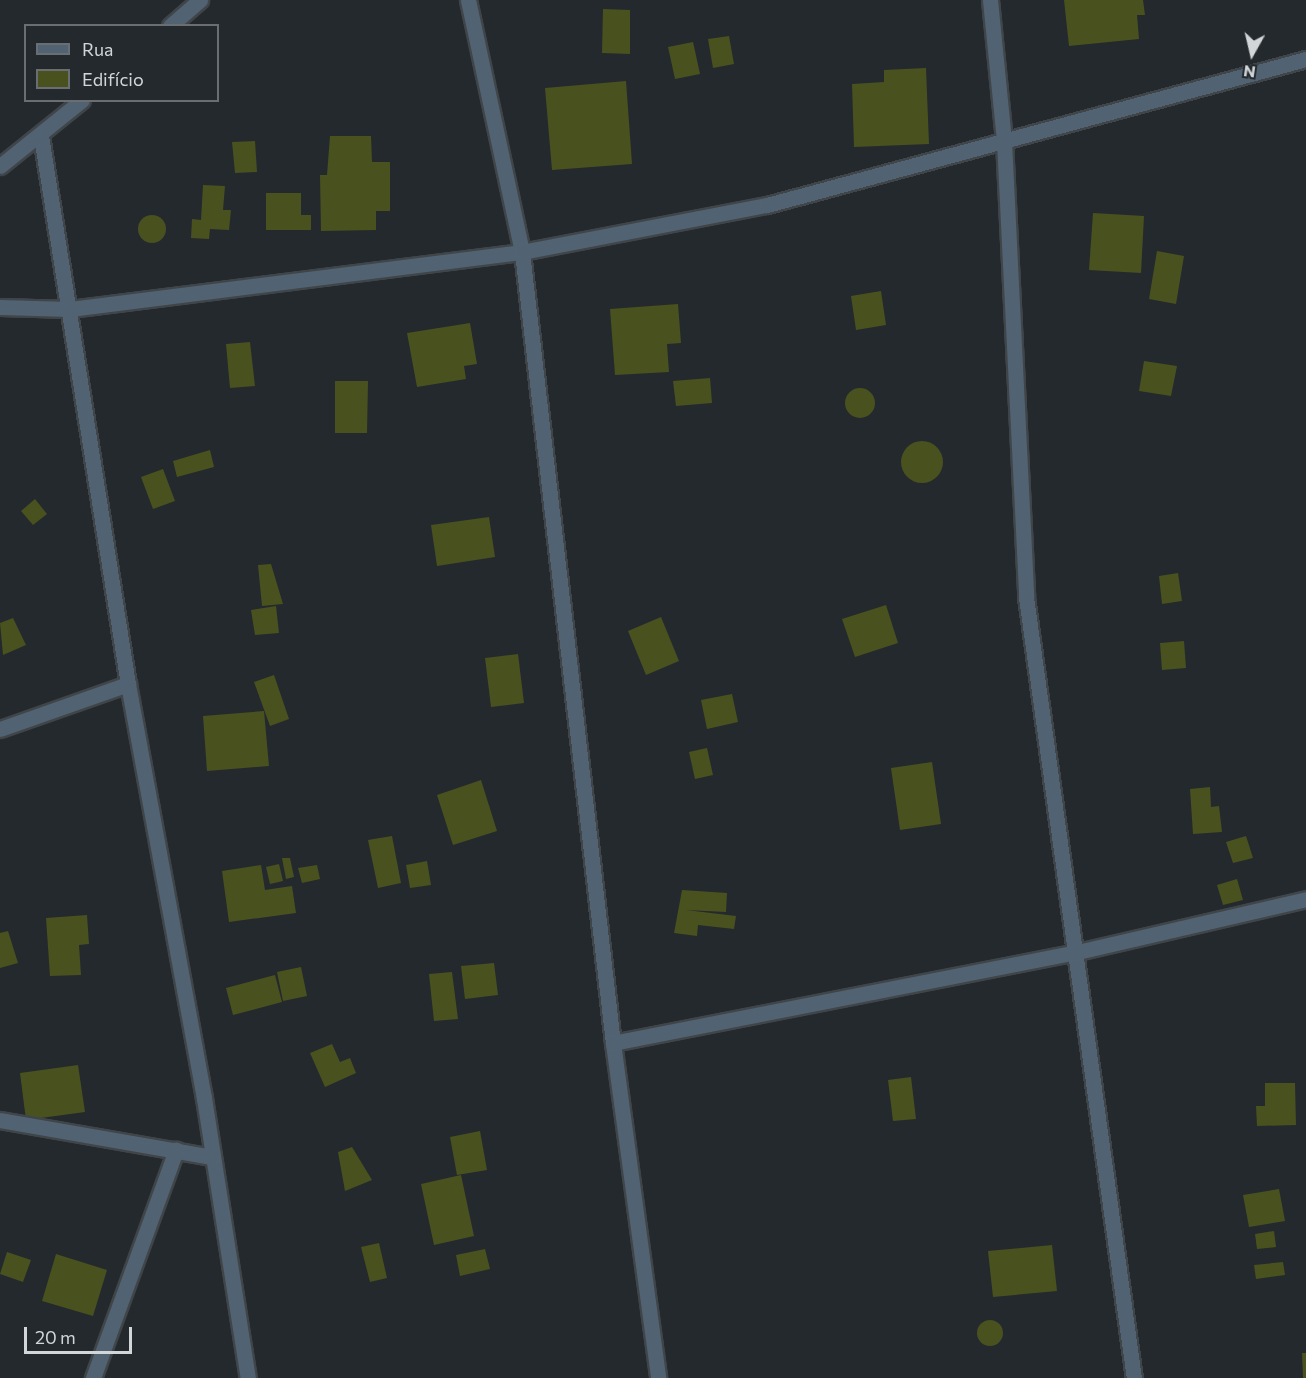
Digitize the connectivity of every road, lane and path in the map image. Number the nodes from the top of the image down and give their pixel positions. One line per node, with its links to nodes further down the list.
1 (200, 0): 4 (street)
2 (468, 0): 10 (street)
3 (990, 0): 8 (street)
4 (172, 24)
5 (1306, 59): 8 (street)
6 (80, 102): 7 (street)
7 (41, 136): 9 (street); 12 (street)
8 (1004, 141): 10 (street); 16 (street)
9 (0, 166)
10 (522, 252): 12 (street); 17 (street)
11 (0, 307): 12 (street)
12 (70, 309): 13 (street)
13 (128, 684): 14 (street); 20 (street)
14 (0, 729)
15 (1306, 899): 16 (street)
16 (1073, 953): 17 (street); 24 (street)
17 (613, 1043): 23 (street)
18 (0, 1120): 19 (street)
19 (176, 1150): 20 (street); 21 (street)
20 (212, 1157): 22 (street)
21 (93, 1378)
22 (248, 1378)
23 (658, 1378)
24 (1134, 1378)

